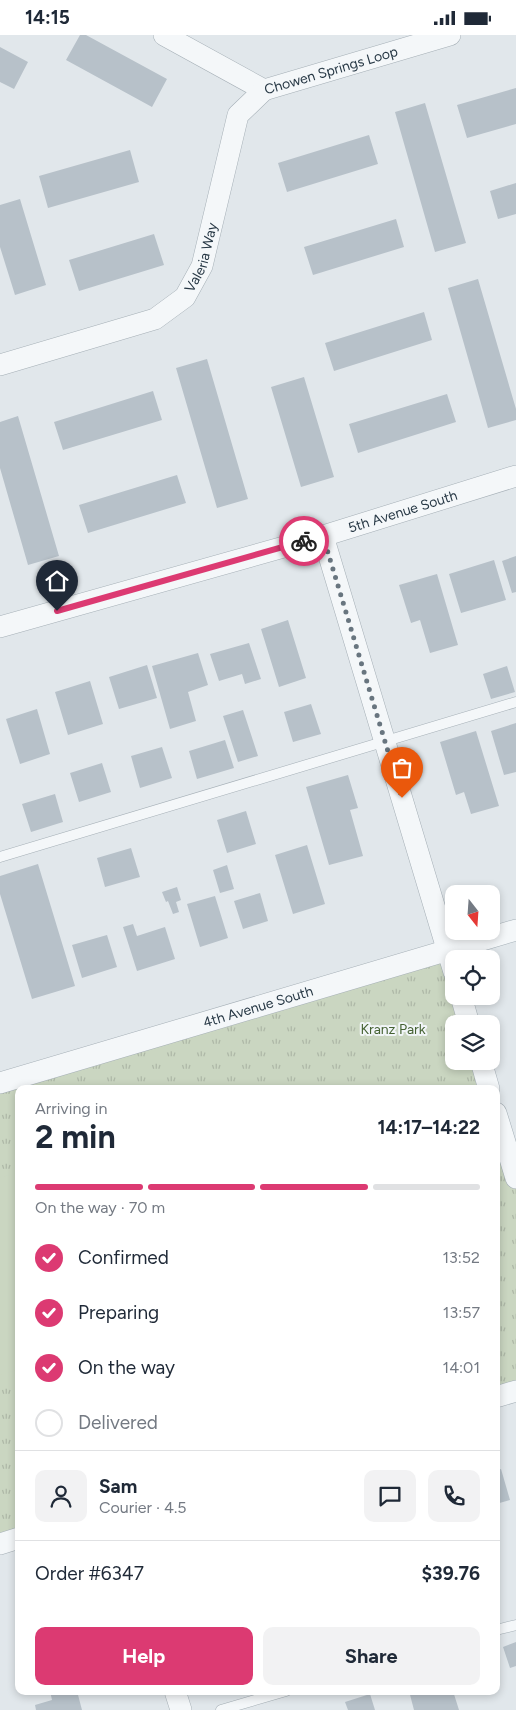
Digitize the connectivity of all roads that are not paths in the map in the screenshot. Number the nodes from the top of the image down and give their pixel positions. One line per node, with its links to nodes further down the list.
1 (164, 35): 3 (street, Chowen Springs Loop)
2 (450, 35): 3 (street, Chowen Springs Loop)
3 (264, 90): 4 (street, Valeria Way)
4 (0, 365)
5 (516, 476): 6 (street, 5th Avenue South)
6 (323, 536): 7 (street, 5th Avenue South); 9 (street)
7 (0, 627)
8 (516, 702): 9 (lane)
9 (385, 741): 10 (lane); 12 (street)
10 (0, 857)
11 (516, 930): 12 (street, 4th Avenue South)
12 (447, 950)
13 (445, 951): 15 (street, 4th Avenue South)
14 (484, 1070): 16 (street)
15 (0, 1083)
16 (488, 1085)
17 (500, 1125): 18 (street)
18 (515, 1170)
19 (516, 1391): 20 (street)
20 (500, 1396)
21 (15, 1539): 22 (street)
22 (0, 1544)
23 (516, 1625): 24 (lane)
24 (500, 1629)
25 (176, 1695): 27 (street)
26 (272, 1695): 28 (lane)
27 (181, 1710)
28 (221, 1710)

